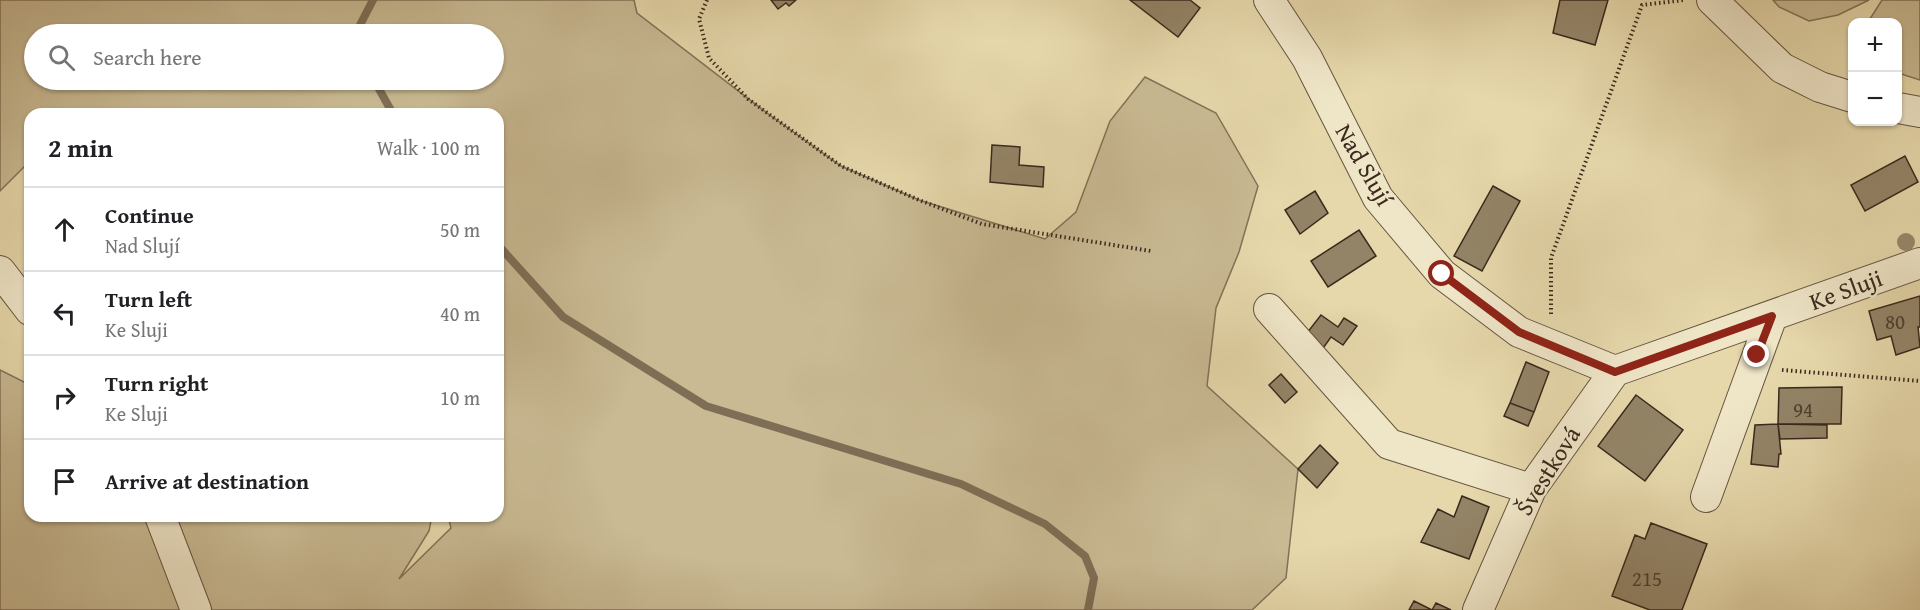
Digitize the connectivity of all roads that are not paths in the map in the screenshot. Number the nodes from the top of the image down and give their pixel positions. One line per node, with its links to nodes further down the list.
1 (1269, 0): 11 (street, Nad Slují)
2 (1712, 0): 3 (street)
3 (1848, 96)
4 (1902, 109): 5 (street)
5 (1920, 112)
6 (1920, 263): 10 (street, Ke Sluji)
7 (0, 271): 8 (street)
8 (24, 302)
9 (1269, 309): 12 (street)
10 (1772, 316): 11 (street, Ke Sluji); 13 (street)
11 (1615, 372): 12 (street, Švestková)
12 (1531, 489): 16 (street, Švestková)
13 (1706, 497)
14 (162, 522): 15 (street)
15 (196, 610)
16 (1478, 610)

